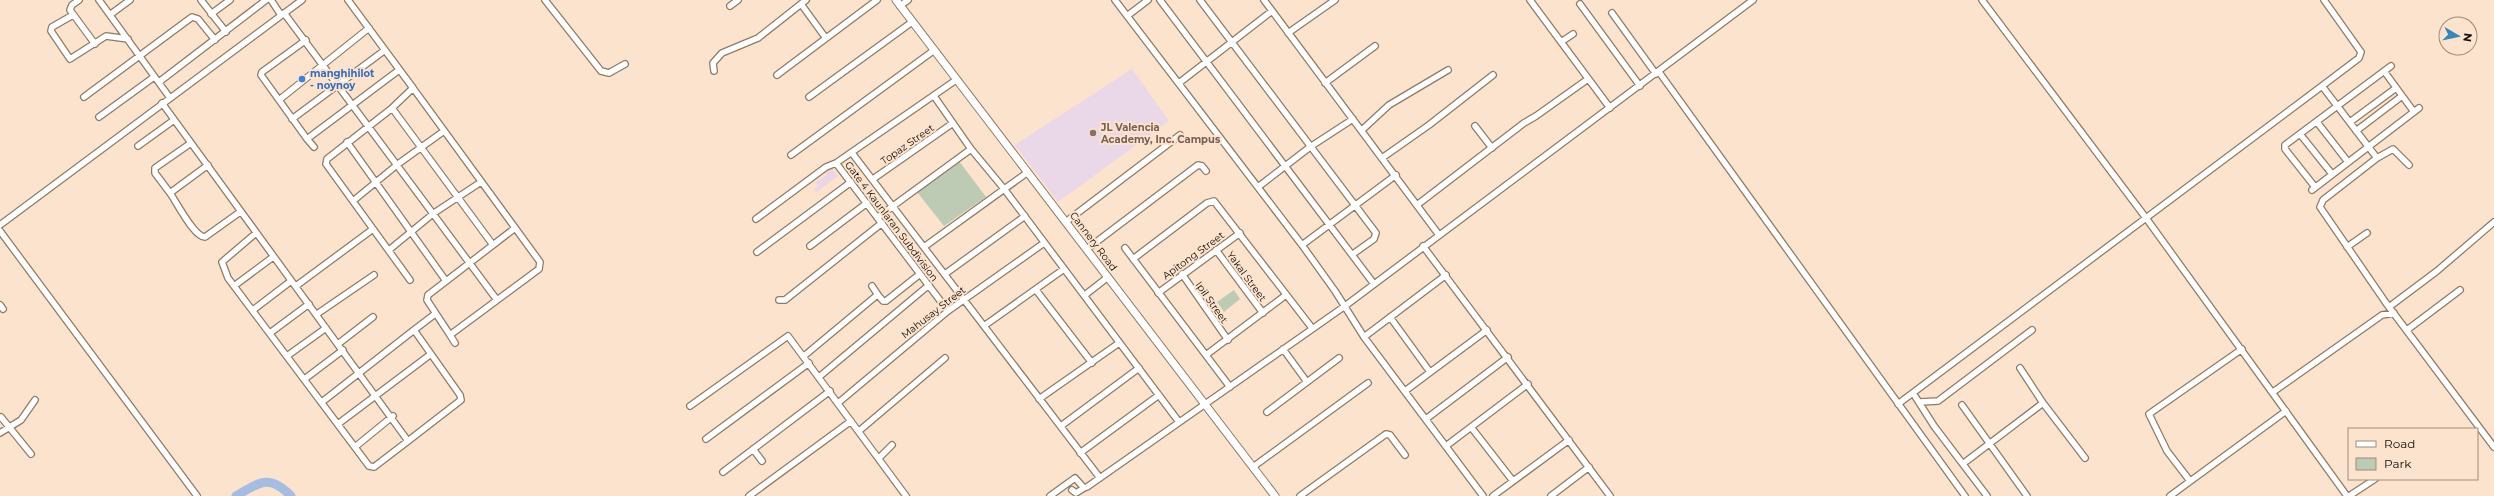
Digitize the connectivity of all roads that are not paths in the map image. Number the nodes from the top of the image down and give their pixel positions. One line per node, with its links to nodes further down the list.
1 (79, 0): 33 (street)
2 (99, 0): 30 (street)
3 (130, 0): 30 (street)
4 (201, 0): 31 (street)
5 (230, 0): 31 (street)
6 (266, 0): 37 (street)
7 (271, 0): 32 (street)
8 (302, 0): 32 (street)
9 (348, 0): 36 (street)
10 (545, 0): 52 (street)
11 (738, 0): 27 (street)
12 (877, 0): 40 (street)
13 (908, 0): 25 (street)
14 (1115, 0): 34 (street)
15 (1148, 0): 34 (street)
16 (1160, 0): 51 (street)
17 (1200, 0): 45 (street)
18 (1264, 0): 28 (street)
19 (1335, 0): 38 (street)
20 (1530, 0): 44 (street)
21 (1753, 0): 59 (street)
22 (1982, 0): 141 (street)
23 (2324, 0): 70 (street)
24 (804, 2): 40 (street); 57 (street)
25 (898, 3): 35 (main road, Cannery Road)
26 (1580, 4): 69 (street)
27 (730, 6)
28 (1272, 11): 38 (street); 45 (street)
29 (1612, 13): 59 (street)
30 (111, 14): 41 (street)
31 (211, 14): 37 (street)
32 (283, 14): 43 (street); 76 (street)
33 (73, 15): 46 (street); 46 (street)
34 (1127, 16): 66 (street)
35 (912, 22): 49 (main road, Cannery Road); 77 (street)
36 (369, 28): 48 (street); 53 (street)
37 (226, 32): 42 (street)
38 (1288, 33): 67 (street)
39 (1573, 34): 44 (street)
40 (826, 37): 60 (street)
41 (128, 39): 46 (street); 50 (street)
42 (215, 40): 50 (street); 65 (street)
43 (306, 40): 53 (street); 78 (street)
44 (1561, 42): 63 (street)
45 (1232, 43): 51 (street); 106 (street)
46 (95, 44)
47 (1375, 46): 67 (street)
48 (385, 50): 55 (street); 68 (street)
49 (934, 51): 64 (main road, Cannery Road); 111 (street)
50 (140, 57): 62 (street); 75 (street)
51 (1207, 62): 66 (street); 119 (street)
52 (625, 64)
53 (324, 65): 68 (street); 78 (street)
54 (2391, 66): 58 (street)
55 (399, 70): 71 (street); 80 (street)
56 (1448, 70): 95 (street)
57 (714, 71)
58 (2384, 71): 72 (street); 81 (street)
59 (1657, 73): 69 (street); 256 (street)
60 (777, 75)
61 (1493, 75): 112 (street)
62 (154, 77): 65 (street); 86 (street)
63 (1588, 79): 83 (street); 108 (street)
64 (956, 80): 73 (street, Gate 4 Kaunlaran Subdivision); 121 (main road, Cannery Road)
65 (159, 82): 76 (street)
66 (1179, 83): 128 (street)
67 (1325, 83): 88 (street)
68 (338, 85): 80 (street); 87 (street)
69 (1640, 86): 83 (street)
70 (2322, 86): 81 (street); 141 (street)
71 (413, 88): 82 (street); 96 (street)
72 (2396, 88): 74 (street); 92 (street)
73 (934, 96): 90 (street); 110 (street, Gate 4 Kaunlaran Subdivision)
74 (2402, 96): 85 (street); 97 (street)
75 (84, 97)
76 (170, 98): 79 (street)
77 (809, 98)
78 (279, 100): 87 (street)
79 (162, 103): 89 (street); 146 (street)
80 (353, 105): 93 (street); 100 (street)
81 (2338, 106): 91 (street); 92 (street)
82 (392, 108): 93 (street); 105 (street)
83 (1610, 108): 155 (street)
84 (2419, 108): 85 (street)
85 (2414, 112): 107 (street)
86 (99, 117)
87 (292, 119): 100 (street)
88 (1353, 119): 95 (street); 106 (street)
89 (174, 120): 102 (street); 103 (street)
90 (952, 122): 109 (street); 124 (street, Topaz Street)
91 (2317, 122): 98 (street); 114 (street)
92 (2350, 122): 97 (street)
93 (369, 126): 101 (street); 116 (street)
94 (1475, 126): 108 (street)
95 (1362, 130): 112 (street)
96 (444, 131): 105 (street); 125 (street)
97 (2356, 131): 107 (street)
98 (2300, 134): 122 (street); 122 (street)
99 (1180, 135): 143 (street)
100 (307, 139): 104 (street)
101 (347, 142): 127 (street); 132 (street)
102 (192, 143): 117 (street); 130 (street)
103 (138, 146)
104 (314, 147)
105 (422, 147): 116 (street); 131 (street)
106 (1310, 147): 119 (street); 136 (street)
107 (2369, 147): 113 (street); 114 (street)
108 (1492, 148): 134 (street)
109 (972, 149): 129 (street); 135 (street)
110 (852, 153): 115 (street, Gate 4 Kaunlaran Subdivision); 124 (street)
111 (791, 155)
112 (1382, 158): 123 (street)
113 (2377, 158): 118 (street); 162 (street)
114 (2348, 162): 122 (street)
115 (836, 163): 126 (street, Gate 4 Kaunlaran Subdivision); 142 (street)
116 (398, 164): 127 (street); 138 (street)
117 (208, 165): 130 (street); 137 (street)
118 (2409, 165)
119 (1285, 167): 128 (street); 147 (street)
120 (1206, 171): 163 (street)
121 (1028, 172): 129 (street); 143 (main road, Cannery Road)
122 (2332, 174)
123 (1396, 175): 134 (street); 136 (street)
124 (873, 179): 135 (street)
125 (481, 182): 131 (street); 148 (street)
126 (851, 182): 133 (street, Gate 4 Kaunlaran Subdivision); 167 (street)
127 (375, 184): 132 (street); 151 (street)
128 (1258, 187): 158 (street)
129 (1005, 190): 139 (street); 161 (street)
130 (170, 194): 137 (street)
131 (457, 197): 138 (street); 157 (street)
132 (353, 201): 149 (street)
133 (867, 203): 140 (street, Gate 4 Kaunlaran Subdivision); 159 (street)
134 (1417, 205): 155 (street)
135 (893, 206): 140 (street); 161 (street)
136 (1356, 207): 147 (street); 168 (street)
137 (240, 212): 153 (street)
138 (434, 213): 151 (street); 171 (street)
139 (1025, 216): 156 (street); 174 (street)
140 (878, 217): 145 (street, Gate 4 Kaunlaran Subdivision)
141 (2146, 218): 223 (street); 247 (street)
142 (756, 219)
143 (1067, 221): 163 (main road, Cannery Road)
144 (2494, 222): 197 (street)
145 (882, 223): 173 (street, Gate 4 Kaunlaran Subdivision); 195 (street)
146 (0, 225)
147 (1329, 226): 158 (street); 168 (street)
148 (516, 228): 157 (street); 194 (street)
149 (373, 229): 165 (street); 185 (street)
150 (0, 231): 298 (street)
151 (411, 232): 165 (street); 181 (street)
152 (1240, 232): 166 (street, Apitong Street); 170 (street); 192 (street)
153 (256, 233): 169 (street); 184 (street)
154 (2367, 233): 162 (street)
155 (1439, 235): 160 (street)
156 (1044, 243): 172 (street); 193 (street, Mahusay Street)
157 (493, 245): 171 (street)
158 (1302, 245): 198 (street)
159 (810, 246)
160 (1424, 246): 177 (street); 182 (street)
161 (924, 247): 174 (street)
162 (2347, 247): 197 (street)
163 (1087, 248): 178 (main road, Cannery Road)
164 (1125, 248): 170 (street)
165 (389, 250): 179 (street)
166 (1216, 250): 175 (street, Apitong Street); 201 (street, Yakal Street)
167 (757, 252)
168 (1353, 254): 182 (street)
169 (273, 257): 180 (street); 184 (street)
170 (1133, 259): 189 (street)
171 (470, 263): 181 (street); 194 (street)
172 (1064, 269): 187 (street); 191 (street)
173 (920, 274): 183 (street, Gate 4 Kaunlaran Subdivision); 190 (street)
174 (945, 274): 193 (street)
175 (1182, 274): 189 (street, Apitong Street); 218 (street, Ipil Street)
176 (374, 275): 203 (street)
177 (1446, 275): 207 (street); 212 (street)
178 (1108, 277): 191 (street); 255 (main road, Cannery Road)
179 (410, 280)
180 (291, 281): 185 (street); 199 (street)
181 (446, 281): 204 (street)
182 (1374, 284): 198 (street)
183 (928, 285): 200 (street, Gate 4 Kaunlaran Subdivision); 238 (street)
184 (234, 286): 199 (street)
185 (296, 286): 196 (street)
186 (872, 286): 190 (street)
187 (1036, 290): 208 (street); 233 (street)
188 (2460, 290): 214 (street)
189 (1158, 293): 226 (street)
190 (878, 295): 228 (street)
191 (1085, 295): 220 (street)
192 (1286, 295): 201 (street); 210 (street)
193 (964, 299): 200 (street, Mahusay Street); 208 (street)
194 (496, 300): 216 (street)
195 (779, 300)
196 (309, 304): 203 (street); 215 (street)
197 (2388, 305): 202 (street); 205 (street)
198 (1345, 306): 210 (street); 217 (street)
199 (253, 310): 215 (street)
200 (948, 311): 253 (street, Mahusay Street)
201 (1263, 313): 218 (street)
202 (2394, 313): 205 (street); 214 (street)
203 (317, 314): 209 (street)
204 (435, 314): 211 (street); 216 (street)
205 (2382, 315): 246 (street)
206 (373, 317): 221 (street)
207 (1390, 317): 217 (street); 236 (street)
208 (984, 326): 250 (street)
209 (326, 328): 221 (street); 227 (street)
210 (1312, 328): 222 (street)
211 (414, 330): 225 (street); 237 (street)
212 (1487, 330): 229 (street); 236 (street)
213 (2032, 330): 254 (street)
214 (2408, 330): 280 (street)
215 (270, 333): 227 (street)
216 (450, 335): 219 (street)
217 (1364, 337): 245 (street)
218 (1228, 340): 226 (street)
219 (456, 343)
220 (1119, 343): 233 (street); 234 (street)
221 (338, 344): 224 (street)
222 (1283, 349): 240 (street); 243 (street)
223 (2242, 349): 246 (street); 295 (street)
224 (343, 350): 237 (street); 239 (street)
225 (431, 354): 248 (street); 275 (street)
226 (1206, 355): 243 (street)
227 (287, 356): 239 (street)
228 (804, 356): 232 (street); 259 (street)
229 (1508, 357): 242 (street); 264 (street)
230 (944, 358): 271 (street)
231 (1340, 358): 240 (street)
232 (809, 363): 238 (street); 273 (street)
233 (1092, 363): 250 (street)
234 (1138, 368): 249 (street); 268 (street)
235 (2020, 368): 257 (street)
236 (1430, 372): 245 (street)
237 (360, 373): 248 (street); 252 (street)
238 (819, 377): 244 (street)
239 (306, 378): 252 (street)
240 (1307, 382): 261 (street)
241 (1368, 383): 289 (street)
242 (1528, 384): 270 (street); 274 (street)
243 (1230, 387): 255 (street)
244 (830, 391): 253 (street); 281 (street)
245 (1405, 391): 264 (street)
246 (2273, 392): 260 (street)
247 (1913, 393): 254 (street); 256 (street)
248 (376, 394): 262 (street); 267 (street)
249 (1159, 396): 266 (street); 282 (street)
250 (1039, 399): 268 (street)
251 (35, 400): 269 (street)
252 (322, 402): 267 (street)
253 (838, 402): 265 (street)
254 (1920, 402): 288 (street)
255 (1206, 404): 266 (street); 289 (main road, Cannery Road)
256 (1898, 404): 308 (street)
257 (2043, 404): 276 (street); 286 (street)
258 (1962, 405): 276 (street)
259 (690, 406)
260 (2286, 411): 295 (street); 312 (street)
261 (1267, 412)
262 (393, 416): 275 (street); 279 (street)
263 (1, 417): 269 (street)
264 (1426, 419): 278 (street)
265 (851, 421): 271 (street); 299 (street)
266 (1180, 422): 292 (street)
267 (338, 424): 279 (street)
268 (1061, 426): 282 (street)
269 (10, 427): 272 (street); 283 (street)
270 (1471, 427): 278 (street); 294 (street)
271 (859, 431): 285 (street)
272 (0, 433)
273 (706, 439)
274 (1569, 440): 290 (street); 294 (street)
275 (408, 441): 279 (street)
276 (1989, 443): 288 (street); 310 (street)
277 (892, 445): 285 (street)
278 (1446, 446): 304 (street)
279 (354, 447)
280 (2494, 447)
281 (753, 449): 287 (street); 291 (street)
282 (1080, 453): 292 (street)
283 (31, 454)
284 (1405, 455): 303 (street)
285 (879, 458): 300 (street)
286 (2085, 458)
287 (762, 461)
288 (1964, 463): 309 (street)
289 (1253, 466): 302 (main road, Cannery Road)
290 (1589, 467): 306 (street); 307 (street)
291 (723, 472)
292 (1100, 478): 296 (street)
293 (2372, 480): 312 (street)
294 (1513, 481): 305 (street)
295 (2190, 481): 311 (street)
296 (1084, 488): 297 (street); 301 (street)
297 (1072, 490)
298 (198, 496)
299 (749, 496)
300 (906, 496)
301 (1050, 496)
302 (1275, 496)
303 (1300, 496)
304 (1483, 496)
305 (1493, 496)
306 (1551, 496)
307 (1610, 496)
308 (1965, 496)
309 (1987, 496)
310 (2027, 496)
311 (2170, 496)
312 (2348, 496)

